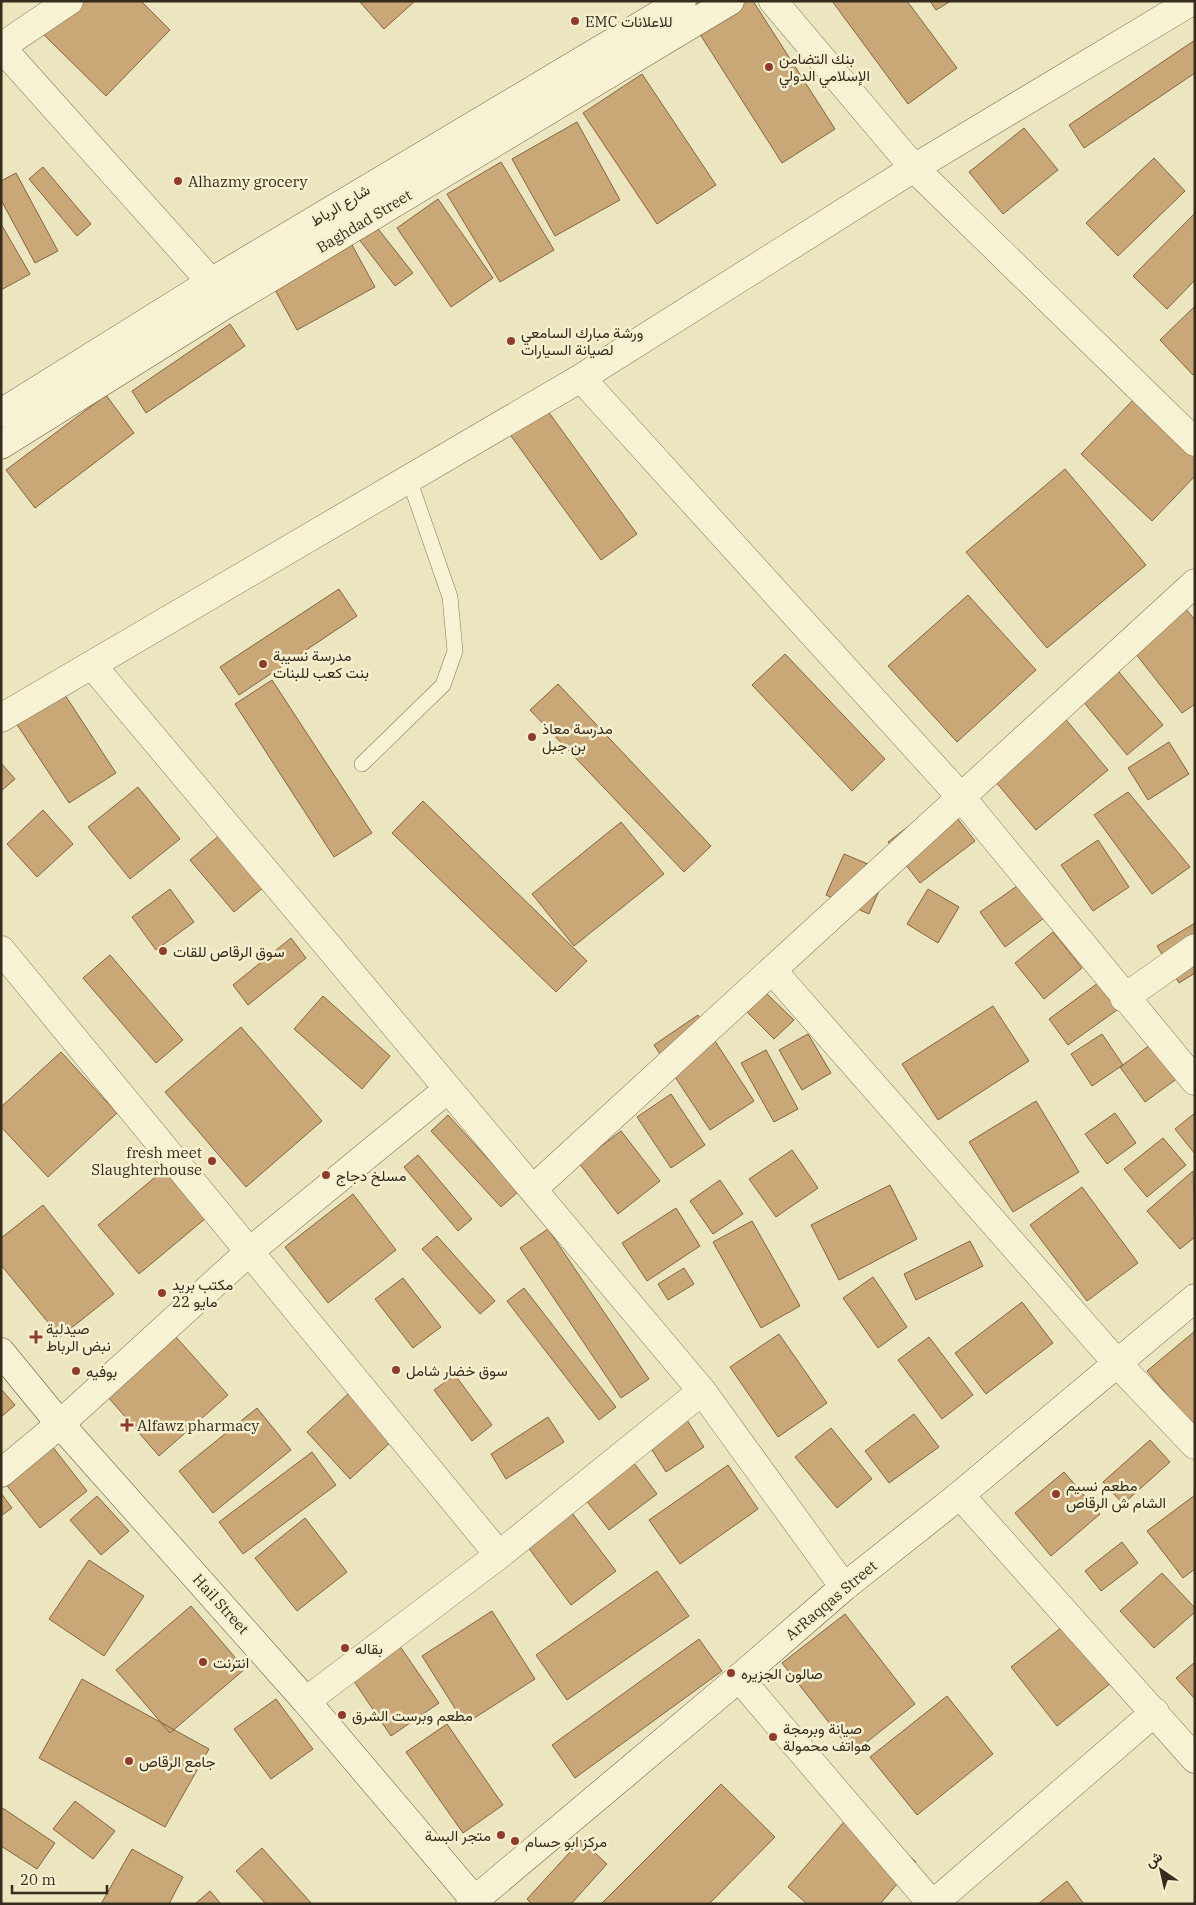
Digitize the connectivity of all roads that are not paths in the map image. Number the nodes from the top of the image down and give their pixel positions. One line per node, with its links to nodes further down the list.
1 (69, 1): 6 (street)
2 (682, 1): 8 (street, شارع الرباط)
3 (730, 1): 12 (street, Baghdad Street)
4 (773, 1): 7 (street)
5 (1192, 1): 7 (street)
6 (1, 47): 8 (street)
7 (914, 168): 9 (street); 11 (street)
8 (211, 282): 10 (street, شارع الرباط)
9 (581, 378): 13 (street); 18 (street)
10 (1, 413)
11 (1195, 442)
12 (1, 445)
13 (409, 479): 15 (street); 17 (lane)
14 (1195, 583): 18 (street)
15 (92, 665): 16 (street); 24 (street)
16 (1, 718)
17 (362, 764)
18 (961, 797): 21 (street); 22 (street)
19 (1195, 948): 22 (street)
20 (1, 950): 26 (street)
21 (772, 970): 25 (street); 29 (street)
22 (1124, 998): 23 (street)
23 (1195, 1081)
24 (448, 1089): 25 (street); 26 (street)
25 (533, 1190): 30 (street)
26 (250, 1251): 31 (street); 35 (street)
27 (1195, 1298): 29 (street, ArRaqqas Street)
28 (1, 1352): 31 (street, Hail Street)
29 (1118, 1363): 32 (street); 34 (street, ArRaqqas Street)
30 (702, 1391): 35 (street); 36 (street)
31 (60, 1424): 33 (street); 38 (street, Hail Street)
32 (1195, 1445)
33 (1, 1473)
34 (960, 1495): 36 (street, ArRaqqas Street); 39 (street)
35 (499, 1555): 38 (street)
36 (844, 1587): 37 (street, ArRaqqas Street)
37 (739, 1678): 41 (street, ArRaqqas Street); 42 (street)
38 (306, 1701): 41 (street, Hail Street)
39 (1154, 1712): 40 (street); 42 (street)
40 (1195, 1759)
41 (474, 1902)
42 (932, 1904)

